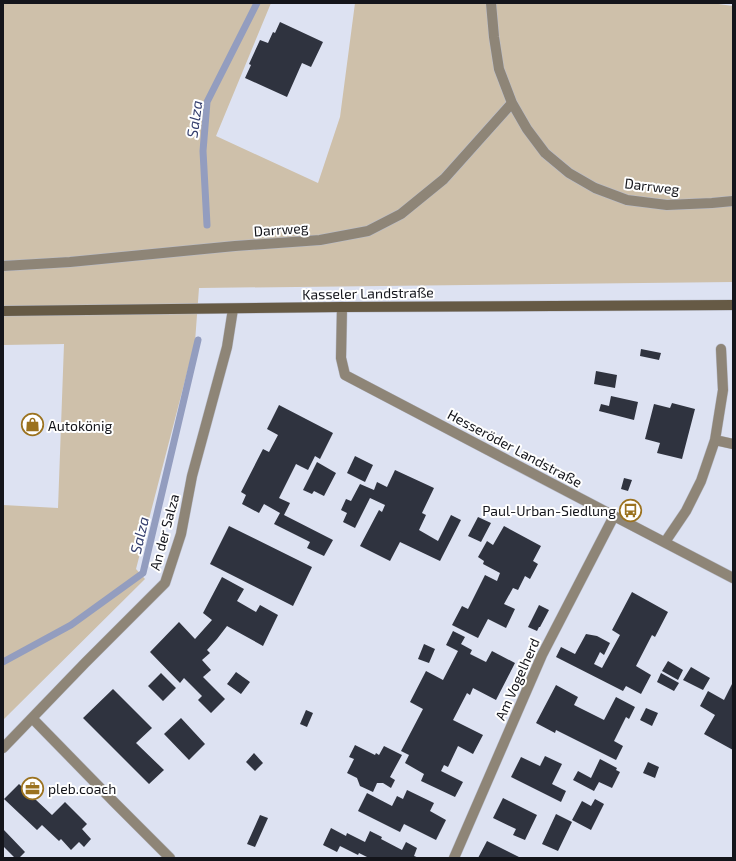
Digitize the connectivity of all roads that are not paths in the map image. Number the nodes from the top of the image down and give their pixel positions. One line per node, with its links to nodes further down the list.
1 (492, 3): 2 (street, Darrweg)
2 (512, 103): 3 (street, Darrweg); 4 (street, Darrweg)
3 (733, 201)
4 (3, 266)
5 (733, 305): 6 (main road, Kasseler Landstraße)
6 (342, 307): 7 (main road, Kasseler Landstraße); 12 (street, Hesseröder Landstraße)
7 (233, 308): 8 (main road, Kasseler Landstraße); 15 (street, An der Salza)
8 (3, 311)
9 (721, 349): 10 (street)
10 (715, 440): 11 (street); 13 (street)
11 (733, 444)
12 (614, 516): 13 (street, Hesseröder Landstraße); 18 (street, Am Vogelherd)
13 (665, 542): 14 (street, Hesseröder Landstraße)
14 (733, 578)
15 (32, 718): 16 (street, An der Salza); 17 (street)
16 (3, 748)
17 (170, 858)
18 (454, 858)

